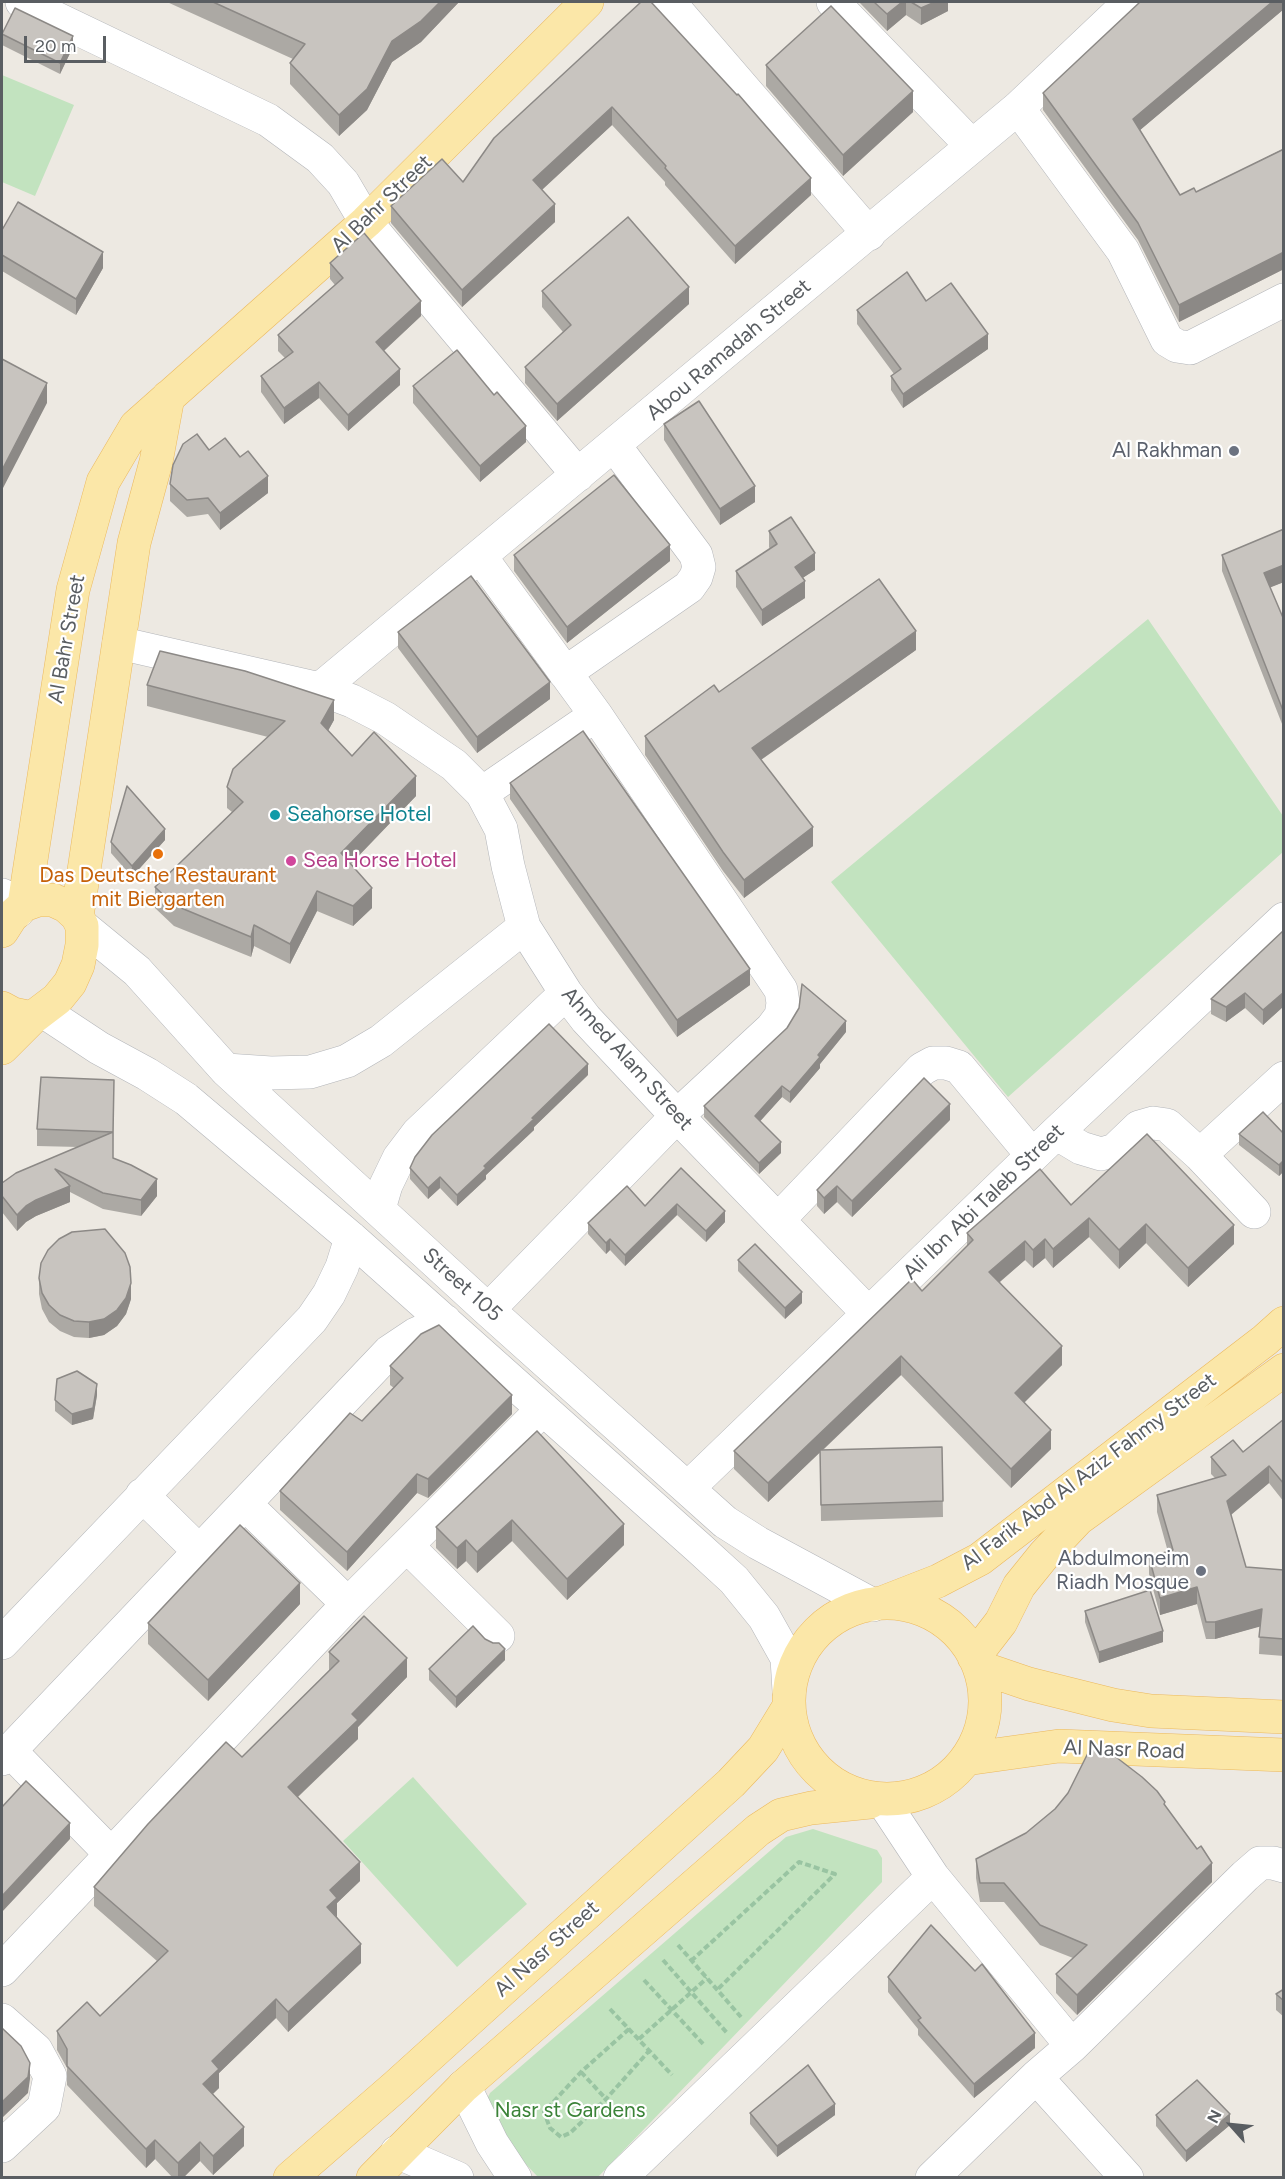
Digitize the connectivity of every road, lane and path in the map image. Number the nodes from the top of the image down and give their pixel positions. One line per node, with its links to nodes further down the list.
1 (22, 2): 8 (street)
2 (587, 2): 8 (main road, Al Bahr Street)
3 (669, 2): 9 (street)
4 (833, 2): 7 (street)
5 (1130, 2): 6 (street, Abou Ramadah Street)
6 (1018, 108): 7 (street, Abou Ramadah Street); 10 (street)
7 (972, 146): 9 (street, Abou Ramadah Street)
8 (366, 222): 11 (main road, Al Bahr Street); 13 (street)
9 (869, 234): 12 (street, Abou Ramadah Street)
10 (1284, 300)
11 (168, 398): 15 (main road); 20 (main road, Al Bahr Street)
12 (614, 445): 13 (street, Abou Ramadah Street); 16 (street)
13 (578, 475): 14 (street, Abou Ramadah Street)
14 (480, 556): 16 (street); 17 (street, Abou Ramadah Street)
15 (119, 643): 17 (street, Ahmed Alam Street); 22 (main road)
16 (565, 673): 18 (street)
17 (320, 689): 19 (street, Ahmed Alam Street)
18 (596, 715): 19 (street); 30 (street)
19 (482, 793): 23 (street, Ahmed Alam Street)
20 (11, 910): 22 (main road)
21 (1284, 919): 31 (street, Ali Ibn Abi Taleb Street)
22 (80, 921): 26 (main road); 28 (street, Street 105)
23 (524, 927): 24 (street, Ahmed Alam Street); 28 (street)
24 (566, 993): 30 (street, Ahmed Alam Street); 34 (street)
25 (2, 1008): 26 (main road)
26 (37, 1015): 27 (main road); 37 (street, Street 105)
27 (2, 1048)
28 (226, 1070): 34 (street, Street 105)
29 (1284, 1078): 33 (street)
30 (677, 1116): 36 (street, Ahmed Alam Street); 38 (street)
31 (1056, 1133): 32 (street, Ali Ibn Abi Taleb Street); 33 (street)
32 (1032, 1155): 36 (street); 39 (street, Ali Ibn Abi Taleb Street)
33 (1200, 1155): 35 (street)
34 (379, 1209): 38 (street, Street 105)
35 (1254, 1212)
36 (778, 1220): 39 (street, Ahmed Alam Street)
37 (351, 1238): 40 (street, Street 105); 45 (street)
38 (488, 1310): 44 (street, Street 105)
39 (868, 1313): 44 (street, Ali Ibn Abi Taleb Street)
40 (445, 1321): 43 (street, Street 105); 46 (street)
41 (1284, 1323): 50 (main road, Al Farik Abd Al Aziz Fahmy Street)
42 (1284, 1370): 53 (main road, Al Farik Abd Al Aziz Fahmy Street)
43 (543, 1409): 47 (street); 54 (street, Street 105)
44 (687, 1488): 50 (street, Street 105)
45 (142, 1496): 48 (street); 52 (street)
46 (245, 1504): 48 (street); 49 (street)
47 (407, 1546): 49 (street); 51 (street)
48 (200, 1552): 56 (street)
49 (348, 1604): 60 (street)
50 (878, 1604): 53 (main road); 54 (main road)
51 (498, 1636)
52 (2, 1643)
53 (976, 1662): 55 (main road, Al Nasr Road); 58 (main road)
54 (789, 1699): 59 (main road); 88 (main road, Al Nasr Street)
55 (1284, 1717)
56 (6, 1755): 60 (street)
57 (1284, 1755): 58 (main road, Al Nasr Road)
58 (966, 1759): 59 (main road)
59 (876, 1801): 62 (street); 84 (main road)
60 (111, 1856): 66 (street)
61 (1284, 1866): 79 (street)
62 (933, 1877): 79 (street); 92 (street)
63 (678, 1945): 65 (path)
64 (663, 1960): 70 (path)
65 (692, 1961): 67 (path); 69 (path)
66 (2, 1970)
67 (706, 1978): 69 (path); 70 (path)
68 (644, 1980): 72 (path)
69 (717, 1990): 73 (path)
70 (691, 1992): 72 (path); 76 (path)
71 (610, 2009): 75 (path)
72 (671, 2009): 77 (path); 78 (path)
73 (741, 2016)
74 (2, 2020): 86 (street)
75 (629, 2029): 77 (path); 81 (path)
76 (727, 2033)
77 (639, 2039): 80 (path)
78 (705, 2046)
79 (1072, 2046): 83 (street)
80 (649, 2051): 82 (path); 85 (path)
81 (581, 2073): 85 (path); 85 (path)
82 (672, 2075)
83 (1036, 2077): 93 (street); 94 (street)
84 (464, 2086): 87 (main road); 91 (street)
85 (606, 2099)
86 (2, 2146)
87 (397, 2152): 89 (main road); 90 (street)
88 (290, 2178)
89 (373, 2178)
90 (457, 2178)
91 (515, 2178)
92 (620, 2178)
93 (932, 2178)
94 (1127, 2178)

